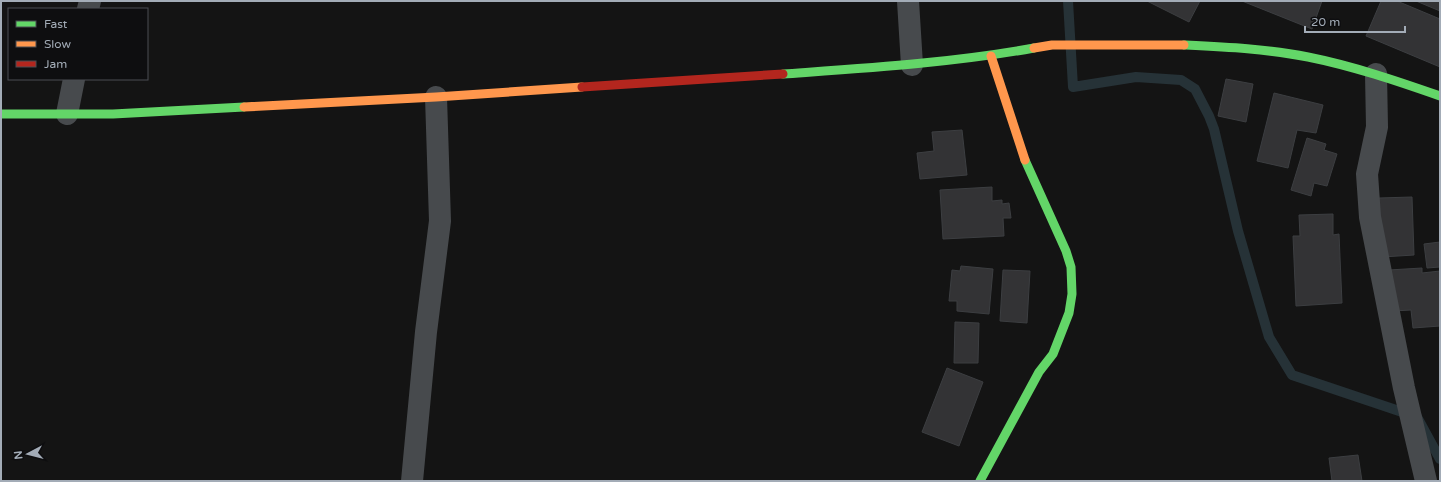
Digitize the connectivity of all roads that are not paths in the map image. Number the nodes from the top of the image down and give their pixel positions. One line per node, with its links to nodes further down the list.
1 (908, 1): 3 (street)
2 (991, 56): 3 (street); 4 (street); 11 (street)
3 (912, 65): 7 (street)
4 (1376, 74): 6 (street); 12 (street)
5 (74, 80): 9 (street)
6 (1440, 96)
7 (436, 97): 9 (street); 10 (street)
8 (1, 114): 9 (street)
9 (67, 114)
10 (412, 481)
11 (980, 481)
12 (1426, 481)

